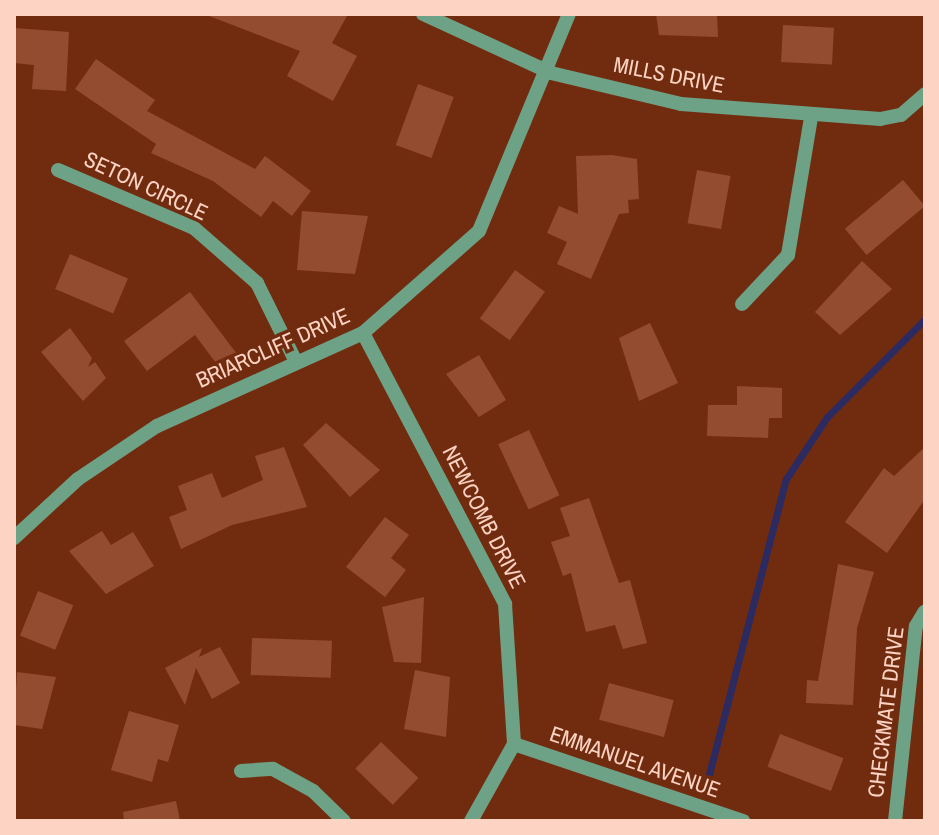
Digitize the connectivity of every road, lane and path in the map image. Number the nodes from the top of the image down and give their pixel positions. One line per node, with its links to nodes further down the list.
1 (423, 14): 3 (street, MILLS DRIVE)
2 (569, 14): 3 (street, BRIARCLIFF DRIVE)
3 (551, 73): 5 (street, MILLS DRIVE); 8 (street, BRIARCLIFF DRIVE)
4 (921, 100): 5 (street, MILLS DRIVE)
5 (811, 117): 7 (street)
6 (58, 170): 9 (street, SETON CIRCLE)
7 (742, 304)
8 (363, 333): 9 (street, BRIARCLIFF DRIVE); 12 (street, NEWCOMB DRIVE)
9 (295, 360): 10 (street, BRIARCLIFF DRIVE)
10 (14, 538)
11 (925, 611): 17 (street, CHECKMATE DRIVE)
12 (514, 744): 15 (street); 16 (street, EMMANUEL AVENUE)
13 (241, 771): 14 (street)
14 (344, 821)
15 (471, 821)
16 (743, 821)
17 (895, 821)

